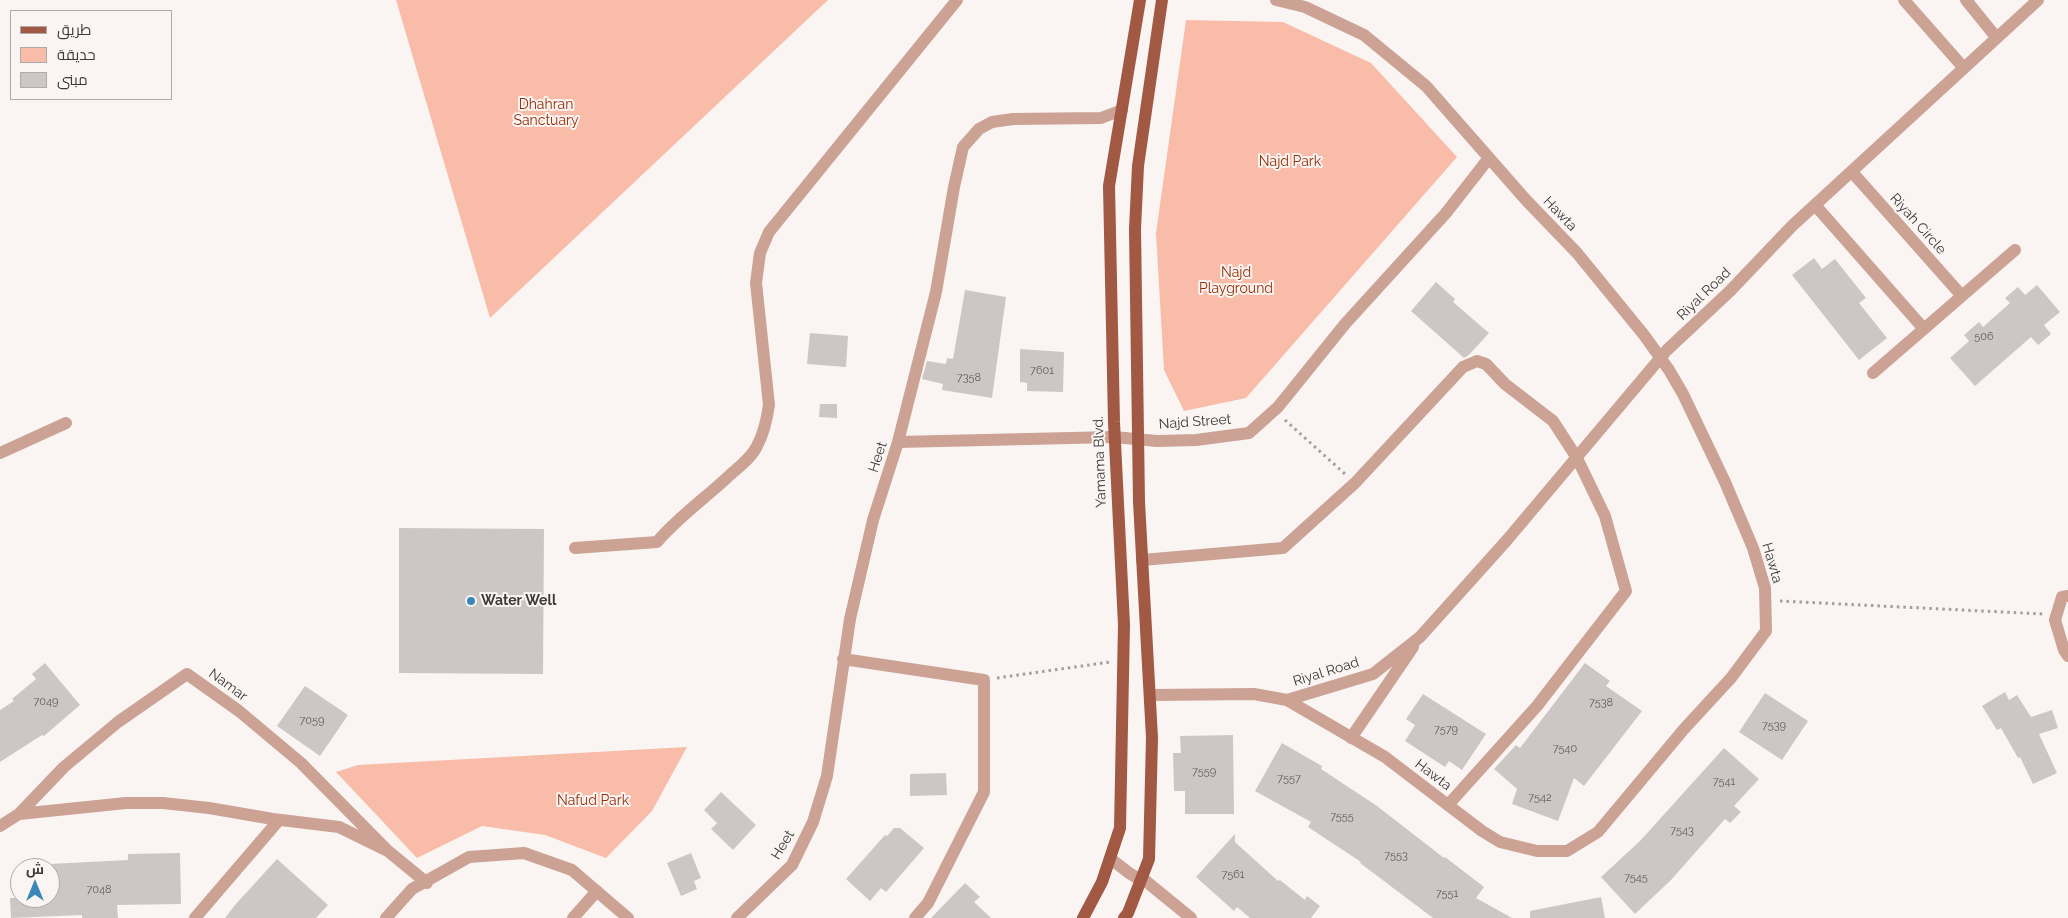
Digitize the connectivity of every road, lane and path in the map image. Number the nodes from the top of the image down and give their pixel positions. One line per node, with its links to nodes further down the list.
1 (957, 0): 27 (street)
2 (1140, 0): 10 (main road, Yamama Blvd.)
3 (1162, 0): 22 (main road)
4 (1276, 0): 11 (street, Hawta)
5 (1904, 0): 9 (street)
6 (1966, 0): 8 (street)
7 (2038, 0): 8 (street, Riyal Road)
8 (1996, 37): 9 (street, Riyal Road)
9 (1963, 67): 12 (street, Riyal Road)
10 (1122, 110): 21 (main road, Yamama Blvd.); 23 (street, Heet)
11 (1489, 158): 17 (street, Hawta); 19 (street, Najd Street)
12 (1852, 172): 13 (street, Riyal Road); 15 (street, Riyah Circle)
13 (1816, 205): 16 (street); 17 (street, Riyal Road)
14 (2015, 250): 15 (street)
15 (1962, 296): 16 (street)
16 (1924, 329): 18 (street)
17 (1661, 358): 25 (street, Riyal Road); 30 (street, Hawta)
18 (1873, 373)
19 (1273, 410): 22 (street, Najd Street); 26 (path)
20 (66, 423): 24 (street)
21 (1114, 437): 22 (street, Najd Street); 23 (street, Najd Street); 35 (main road, Yamama Blvd.)
22 (1138, 439): 28 (main road)
23 (898, 442): 34 (street, Heet)
24 (0, 453)
25 (1577, 458): 26 (street); 32 (street, Riyal Road); 40 (street)
26 (1356, 483): 28 (street)
27 (575, 548)
28 (1142, 560): 37 (main road)
29 (2068, 596): 31 (street)
30 (1765, 600): 31 (path); 40 (street, Hawta)
31 (2056, 615): 33 (street)
32 (1420, 636): 38 (street, Riyal Road); 39 (street, Riyal Road)
33 (2068, 656)
34 (843, 659): 36 (street); 53 (street, Heet)
35 (1123, 660): 36 (path); 45 (main road, Yamama Blvd.)
36 (984, 680): 54 (street)
37 (1150, 695): 38 (street, Hawta); 46 (main road)
38 (1288, 700): 39 (street, Hawta)
39 (1351, 738): 40 (street, Hawta)
40 (1448, 806)
41 (19, 814): 42 (street, Namar); 43 (street, Namar); 44 (street, Namar)
42 (279, 820): 44 (street, Namar); 49 (street)
43 (0, 826)
44 (388, 851): 47 (street, Namar)
45 (1111, 859): 46 (street); 55 (main road, Yamama Blvd.)
46 (1142, 879): 56 (main road); 57 (street)
47 (426, 882): 48 (street); 50 (street)
48 (597, 891): 51 (street); 52 (street)
49 (195, 918)
50 (386, 918)
51 (573, 918)
52 (628, 918)
53 (737, 918)
54 (914, 918)
55 (1083, 918)
56 (1124, 918)
57 (1191, 918)

